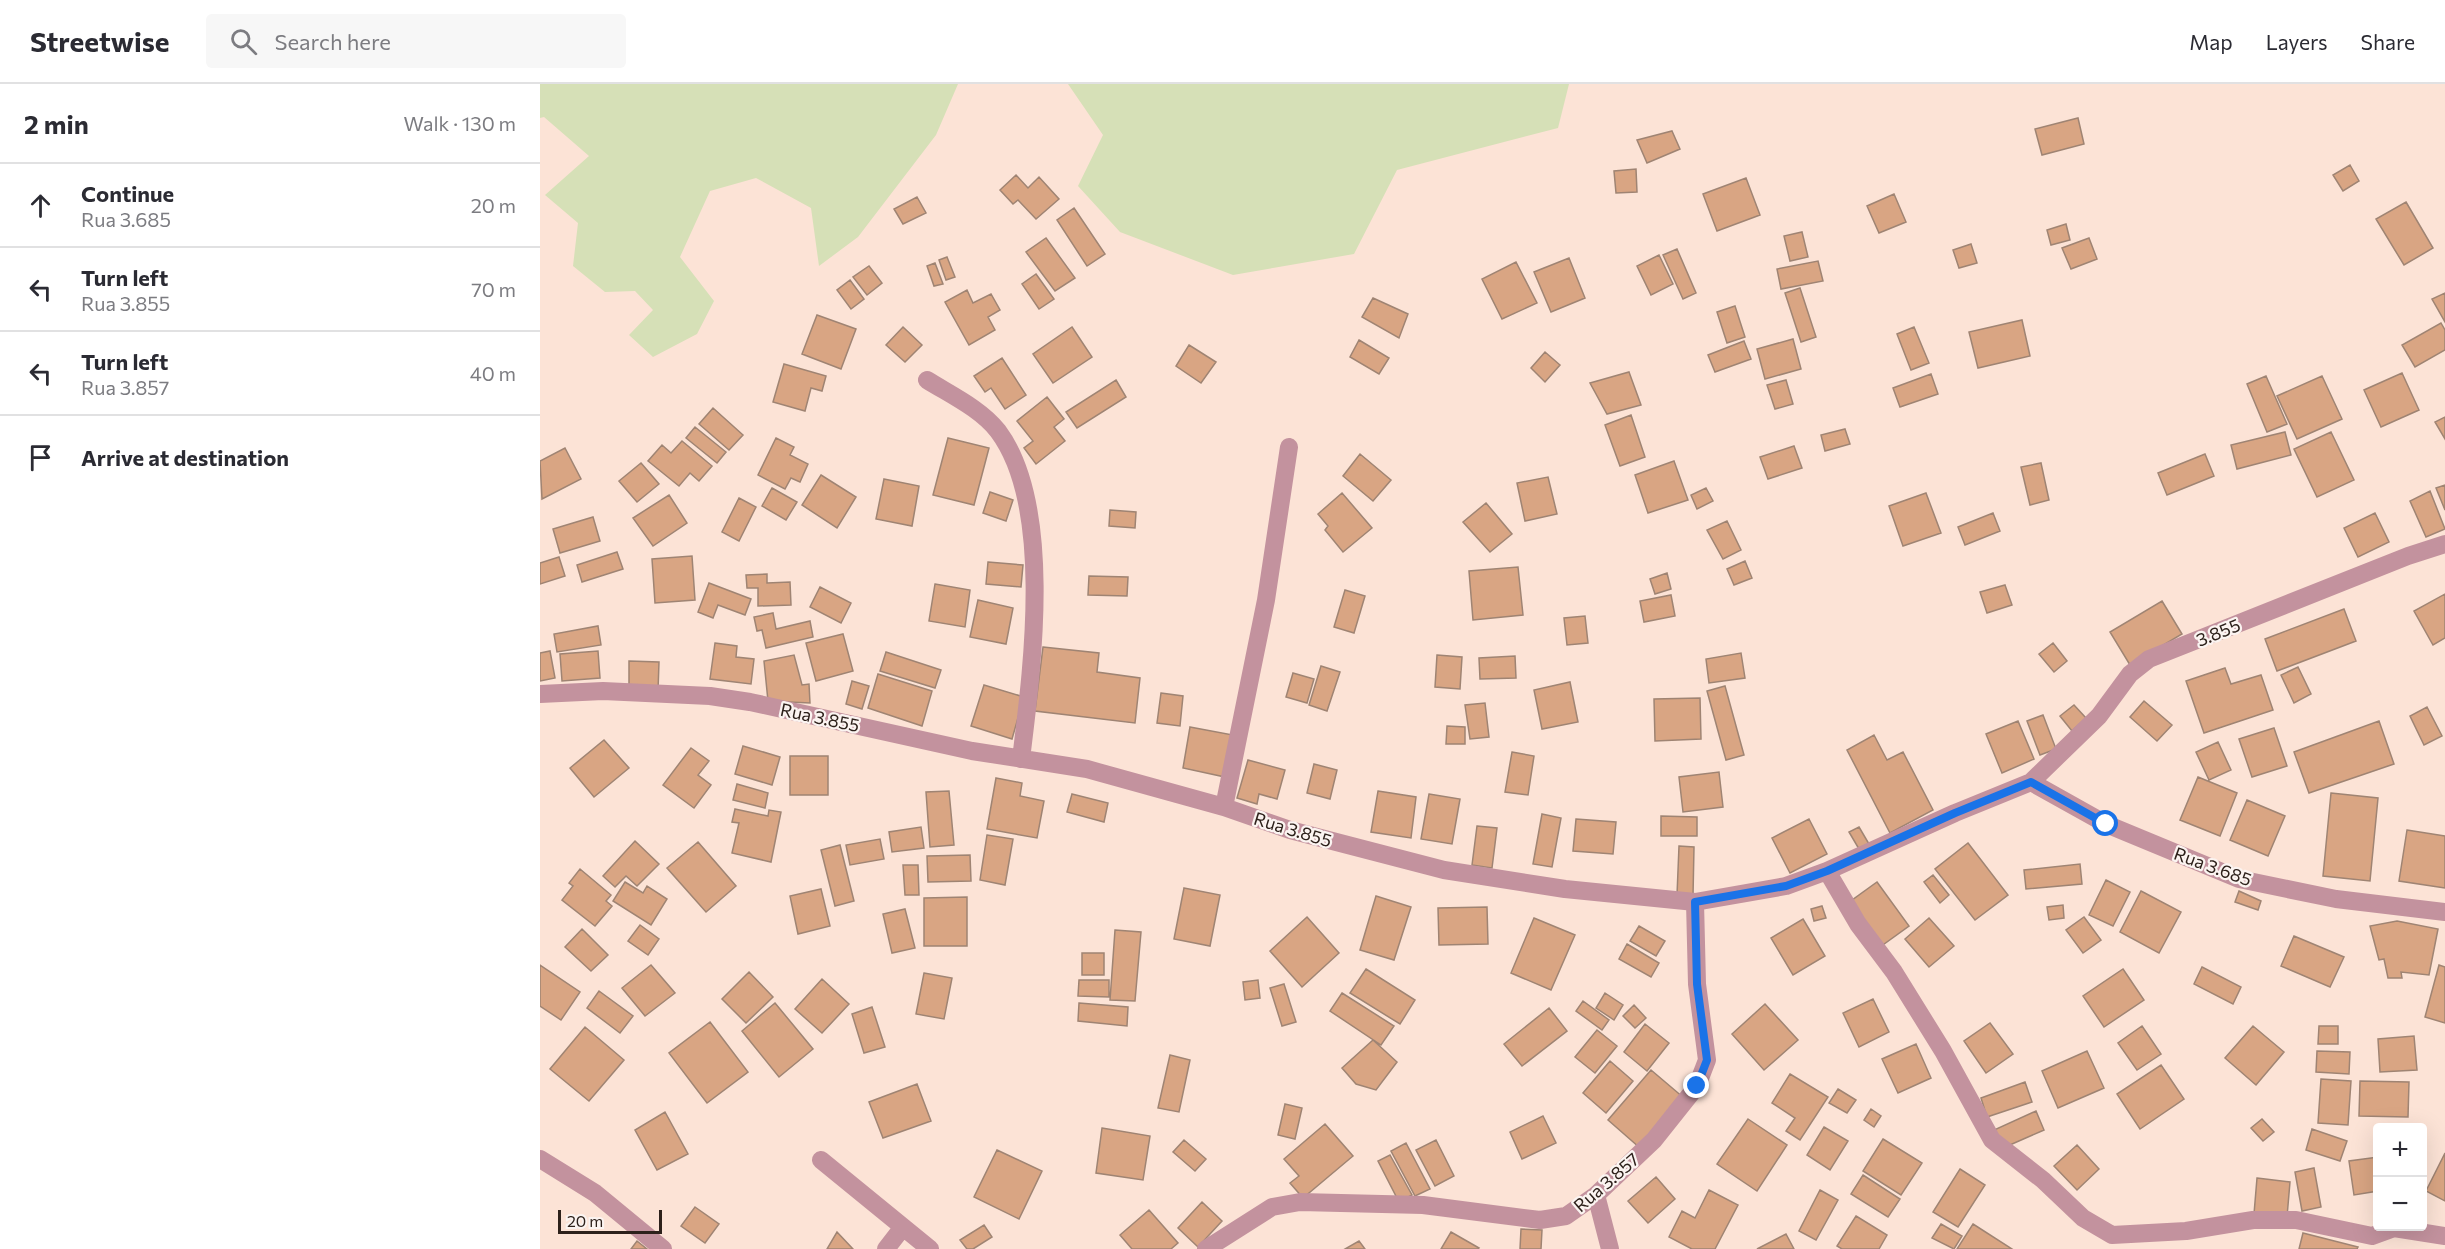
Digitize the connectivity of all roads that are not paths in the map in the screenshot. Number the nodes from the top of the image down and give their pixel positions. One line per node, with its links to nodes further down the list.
1 (927, 380): 5 (street)
2 (1289, 447): 7 (street)
3 (2445, 544): 6 (street, 3.855)
4 (540, 694): 5 (street, Rua 3.855)
5 (1022, 759): 7 (street, Rua 3.855)
6 (2031, 782): 8 (street, Rua 3.855); 10 (street, Rua 3.685)
7 (1224, 807): 9 (street, Rua 3.855)
8 (1827, 871): 9 (street, Rua 3.855); 16 (street)
9 (1695, 902): 13 (street, Rua 3.857)
10 (2445, 912)
11 (540, 1159): 17 (street)
12 (821, 1160): 14 (street)
13 (1596, 1195): 20 (street, Rua 3.857); 21 (street)
14 (903, 1227): 18 (street); 19 (street)
15 (2445, 1236): 16 (street)
16 (2371, 1242)
17 (663, 1249)
18 (886, 1249)
19 (930, 1249)
20 (1206, 1249)
21 (1610, 1249)

